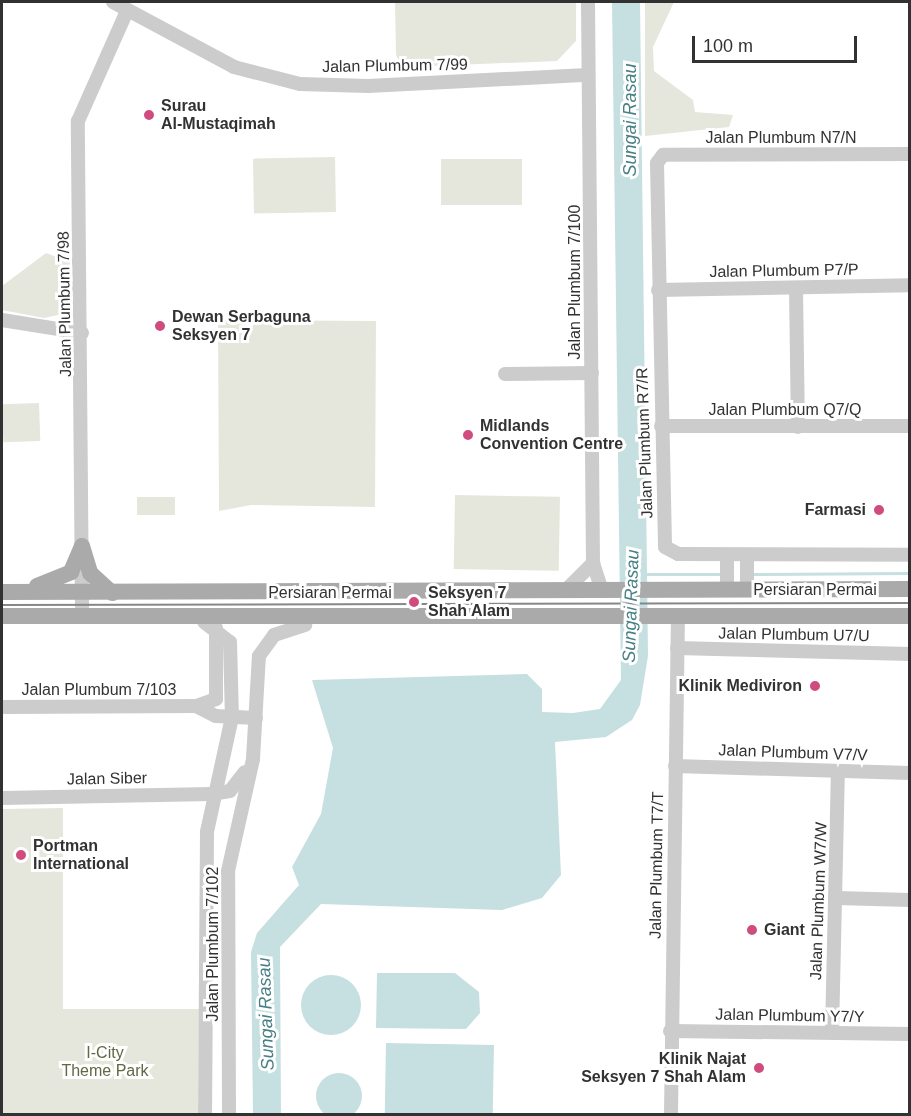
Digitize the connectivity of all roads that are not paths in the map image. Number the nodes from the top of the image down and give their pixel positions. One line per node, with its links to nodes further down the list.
1 (113, 2): 3 (street, Jalan Plumbum 7/99)
2 (588, 2): 4 (street, Jalan Plumbum 7/100)
3 (127, 11): 4 (street, Jalan Plumbum 7/99); 11 (street, Jalan Plumbum 7/98)
4 (588, 75): 12 (street, Jalan Plumbum 7/100)
5 (909, 154): 6 (street, Jalan Plumbum N7/N)
6 (657, 163): 9 (street, Jalan Plumbum R7/R)
7 (909, 285): 8 (street, Jalan Plumbum P7/P)
8 (796, 288): 9 (street, Jalan Plumbum P7/P); 16 (street)
9 (658, 290): 14 (street, Jalan Plumbum R7/R)
10 (2, 320): 11 (street)
11 (82, 333): 17 (street, Jalan Plumbum 7/98)
12 (592, 373): 13 (street); 21 (street, Jalan Plumbum 7/100)
13 (505, 374)
14 (662, 426): 16 (street, Jalan Plumbum Q7/Q); 18 (street, Jalan Plumbum R7/R)
15 (909, 426): 16 (street, Jalan Plumbum Q7/Q)
16 (798, 427)
17 (82, 546): 26 (main road); 28 (main road); 29 (street, Jalan Plumbum 7/98)
18 (727, 555): 19 (street, Jalan Plumbum R7/R); 24 (street)
19 (747, 555): 20 (street, Jalan Plumbum R7/R); 25 (street)
20 (909, 555)
21 (593, 563): 23 (street, Jalan Plumbum 7/100); 27 (street)
22 (909, 589): 25 (main road, Persiaran Permai)
23 (605, 590): 24 (main road, Persiaran Permai); 27 (main road, Persiaran Permai)
24 (727, 590): 25 (main road, Persiaran Permai)
25 (747, 590)
26 (10, 591): 29 (main road, Persiaran Permai)
27 (564, 591): 28 (main road, Persiaran Permai)
28 (112, 593): 29 (main road, Persiaran Permai)
29 (82, 600): 30 (main road); 35 (main road)
30 (2, 609)
31 (2, 616): 35 (main road, Persiaran Permai)
32 (909, 616): 34 (main road, Persiaran Permai)
33 (600, 617): 34 (main road, Persiaran Permai); 35 (main road, Persiaran Permai); 36 (main road)
34 (671, 617): 37 (street, Jalan Plumbum T7/T)
35 (208, 622): 36 (main road); 39 (street); 41 (street, Jalan Plumbum 7/102)
36 (305, 625): 42 (street, Jalan Plumbum 7/102)
37 (677, 648): 38 (street, Jalan Plumbum U7/U); 44 (street, Jalan Plumbum T7/T)
38 (909, 654)
39 (196, 706): 40 (street, Jalan Plumbum 7/103); 41 (street, Jalan Plumbum 7/103)
40 (2, 707)
41 (232, 717): 42 (street, Jalan Plumbum 7/103); 47 (street, Jalan Plumbum 7/102)
42 (256, 718): 43 (street, Jalan Plumbum 7/102)
43 (253, 759): 47 (street); 55 (street, Jalan Plumbum 7/102)
44 (675, 766): 45 (street, Jalan Plumbum V7/V); 51 (street, Jalan Plumbum T7/T)
45 (838, 771): 46 (street, Jalan Plumbum V7/V); 49 (street, Jalan Plumbum W7/W)
46 (909, 773)
47 (212, 794): 48 (street, Jalan Siber); 54 (street, Jalan Plumbum 7/102)
48 (2, 798)
49 (836, 898): 50 (street); 52 (street, Jalan Plumbum W7/W)
50 (909, 900)
51 (670, 1030): 52 (street, Jalan Plumbum Y7/Y); 56 (street, Jalan Plumbum T7/T)
52 (832, 1032): 53 (street, Jalan Plumbum Y7/Y)
53 (909, 1034)
54 (206, 1114)
55 (229, 1114)
56 (671, 1114)

